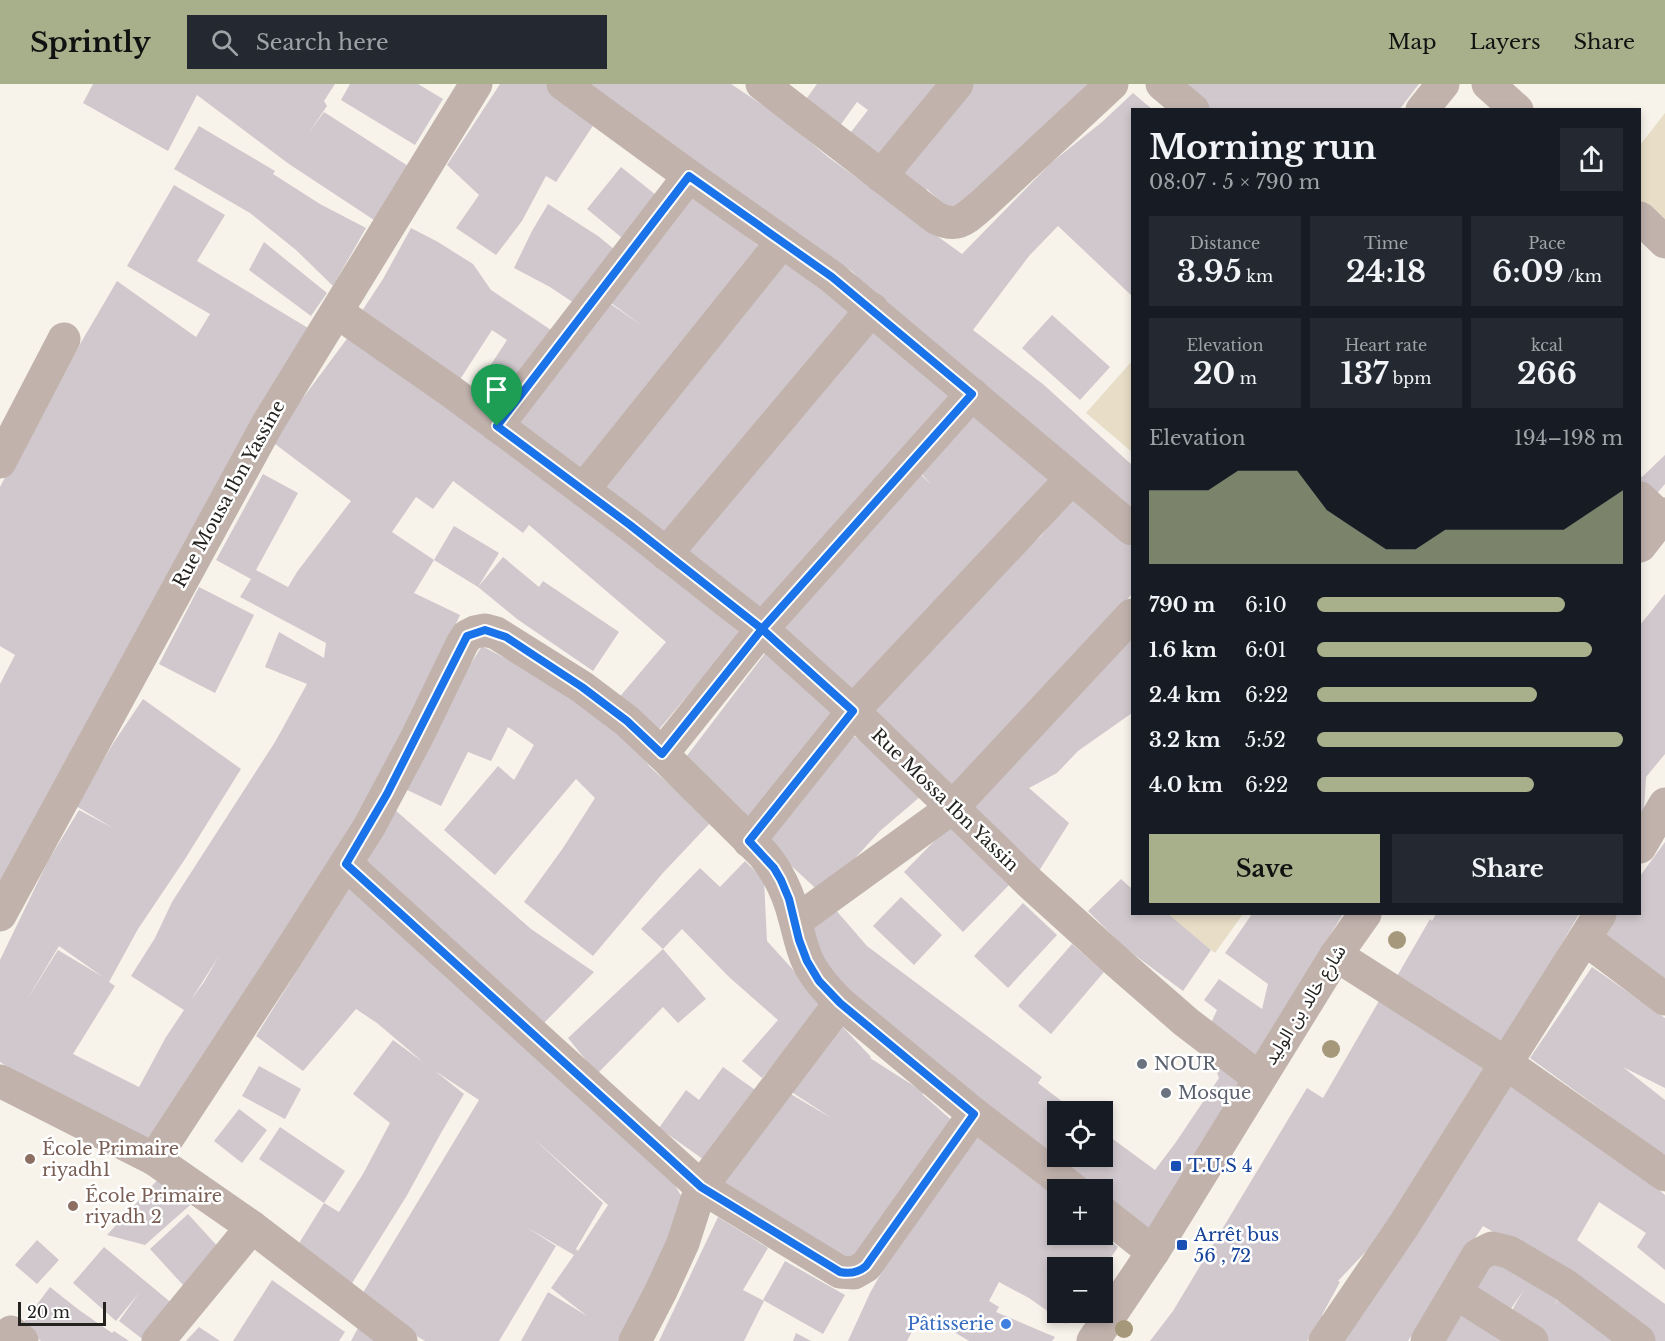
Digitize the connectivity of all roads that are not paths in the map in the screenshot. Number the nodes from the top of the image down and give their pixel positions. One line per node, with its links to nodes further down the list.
1 (476, 84): 18 (street, Rue Mousa Ibn Yassine)
2 (563, 84): 12 (street)
3 (957, 84): 13 (street)
4 (1112, 84): 13 (street)
5 (1161, 84): 9 (street)
6 (1443, 84): 10 (street)
7 (1488, 84): 11 (street)
8 (781, 90): 13 (street)
9 (1191, 108)
10 (1424, 108)
11 (1515, 108)
12 (689, 176): 15 (street); 21 (street)
13 (881, 176)
14 (1641, 219): 16 (street)
15 (782, 242): 17 (street); 24 (street)
16 (1665, 242)
17 (873, 309): 20 (street); 28 (street)
18 (337, 312): 21 (street, Rue Mossa Ibn Yassin); 38 (street, Rue Mousa Ibn Yassine)
19 (64, 339): 22 (street)
20 (972, 394): 23 (street); 30 (street)
21 (497, 426): 24 (street, Rue Mossa Ibn Yassin)
22 (0, 462)
23 (1071, 479): 26 (street); 31 (street)
24 (583, 490): 28 (street, Rue Mossa Ibn Yassin)
25 (1655, 510): 27 (street)
26 (1131, 528)
27 (1641, 544)
28 (666, 554): 30 (street, Rue Mossa Ibn Yassin)
29 (1131, 616): 34 (street)
30 (762, 629): 31 (street, Rue Mossa Ibn Yassin); 32 (street)
31 (853, 711): 34 (street, Rue Mossa Ibn Yassin); 35 (street)
32 (662, 754): 35 (street); 37 (street)
33 (1665, 804): 36 (street)
34 (952, 808): 40 (street); 46 (street, Rue Mossa Ibn Yassin)
35 (749, 841): 40 (street)
36 (1641, 845)
37 (346, 864): 49 (street); 52 (street)
38 (0, 915)
39 (1364, 915): 42 (street, شارع خالد بن الوليد)
40 (796, 921): 44 (street)
41 (1592, 926): 43 (street); 45 (street)
42 (1336, 955): 45 (street); 46 (street, شارع خالد بن الوليد)
43 (1665, 999)
44 (840, 1003): 48 (street); 52 (street)
45 (1507, 1064): 50 (street); 61 (street)
46 (1259, 1078): 55 (street, شارع خالد بن الوليد)
47 (0, 1081): 49 (street)
48 (974, 1114): 51 (street); 52 (street)
49 (154, 1159): 54 (street)
50 (1665, 1175)
51 (1060, 1179)
52 (701, 1187): 59 (street)
53 (1113, 1221): 55 (street)
54 (252, 1227): 57 (street); 58 (street)
55 (1153, 1252): 60 (street, شارع خالد بن الوليد)
56 (1456, 1293): 62 (street); 63 (street); 64 (street)
57 (158, 1341)
58 (401, 1341)
59 (635, 1341)
60 (1093, 1341)
61 (1325, 1341)
62 (1427, 1341)
63 (1532, 1341)
64 (1639, 1341)

